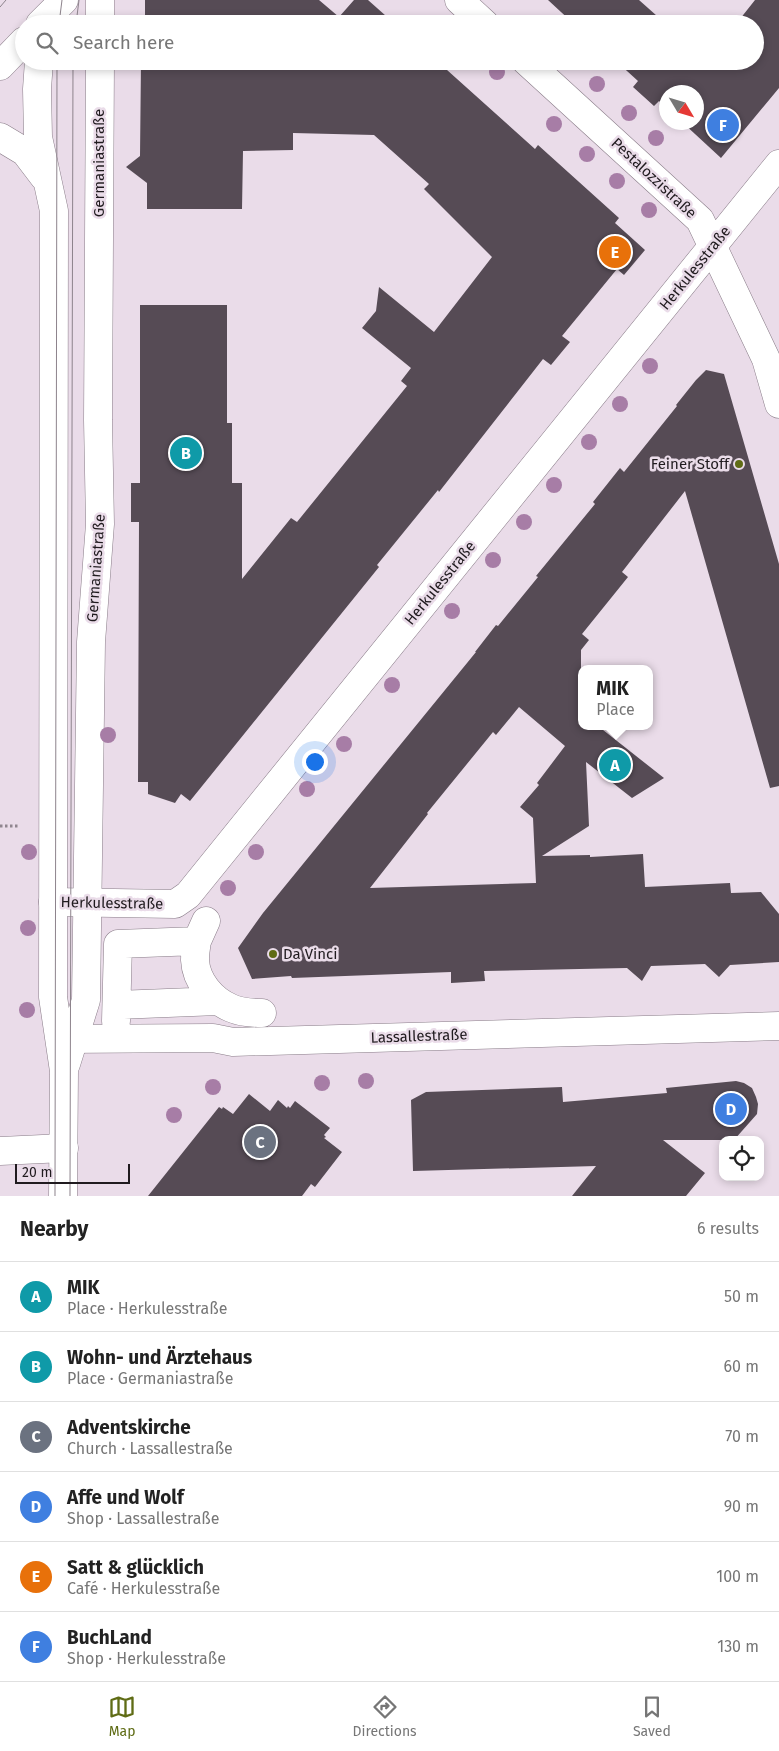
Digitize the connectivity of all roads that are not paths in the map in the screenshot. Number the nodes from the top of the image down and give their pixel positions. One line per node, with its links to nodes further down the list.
1 (64, 0): 4 (street)
2 (100, 0): 5 (street)
3 (459, 0): 6 (street)
4 (47, 15)
5 (100, 15)
6 (475, 15)
7 (15, 49): 8 (street)
8 (0, 66)
9 (38, 70): 14 (street, Germaniastraße)
10 (100, 70): 18 (street, Germaniastraße)
11 (536, 70): 15 (street, Pestalozzistraße)
12 (0, 137): 14 (street, Germaniastraße)
13 (779, 164): 15 (street, Herkulesstraße)
14 (48, 182): 17 (street, Germaniastraße)
15 (713, 246): 16 (street, Pestalozzistraße); 18 (street, Herkulesstraße)
16 (779, 404)
17 (53, 902): 18 (street, Herkulesstraße); 22 (street, Germaniastraße)
18 (86, 903): 22 (street, Germaniastraße)
19 (218, 1001): 19 (street); 20 (street)
20 (262, 1013)
21 (779, 1026): 22 (street, Lassallestraße)
22 (67, 1039): 23 (street, Germaniastraße)
23 (64, 1148): 24 (street); 25 (street, Germaniastraße)
24 (0, 1151)
25 (64, 1196)

